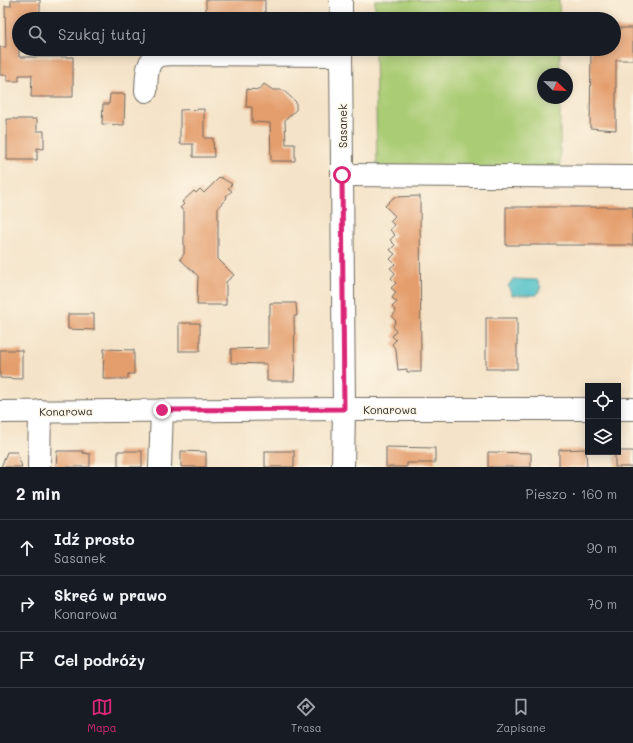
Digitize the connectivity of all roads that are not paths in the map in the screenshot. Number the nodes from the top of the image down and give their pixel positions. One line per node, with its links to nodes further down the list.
1 (340, 0): 2 (street)
2 (341, 12)
3 (157, 56): 5 (street)
4 (341, 56): 6 (street, Sasanek)
5 (146, 91)
6 (342, 175): 7 (street); 8 (street, Sasanek)
7 (633, 177)
8 (344, 409): 9 (street, Konarowa); 12 (street, Konarowa); 17 (street, Sasanek)
9 (585, 409)
10 (621, 409): 11 (street)
11 (633, 409)
12 (162, 410): 13 (street, Konarowa); 16 (street)
13 (40, 411): 14 (street, Konarowa); 15 (street)
14 (0, 412)
15 (39, 467)
16 (160, 467)
17 (343, 467)

